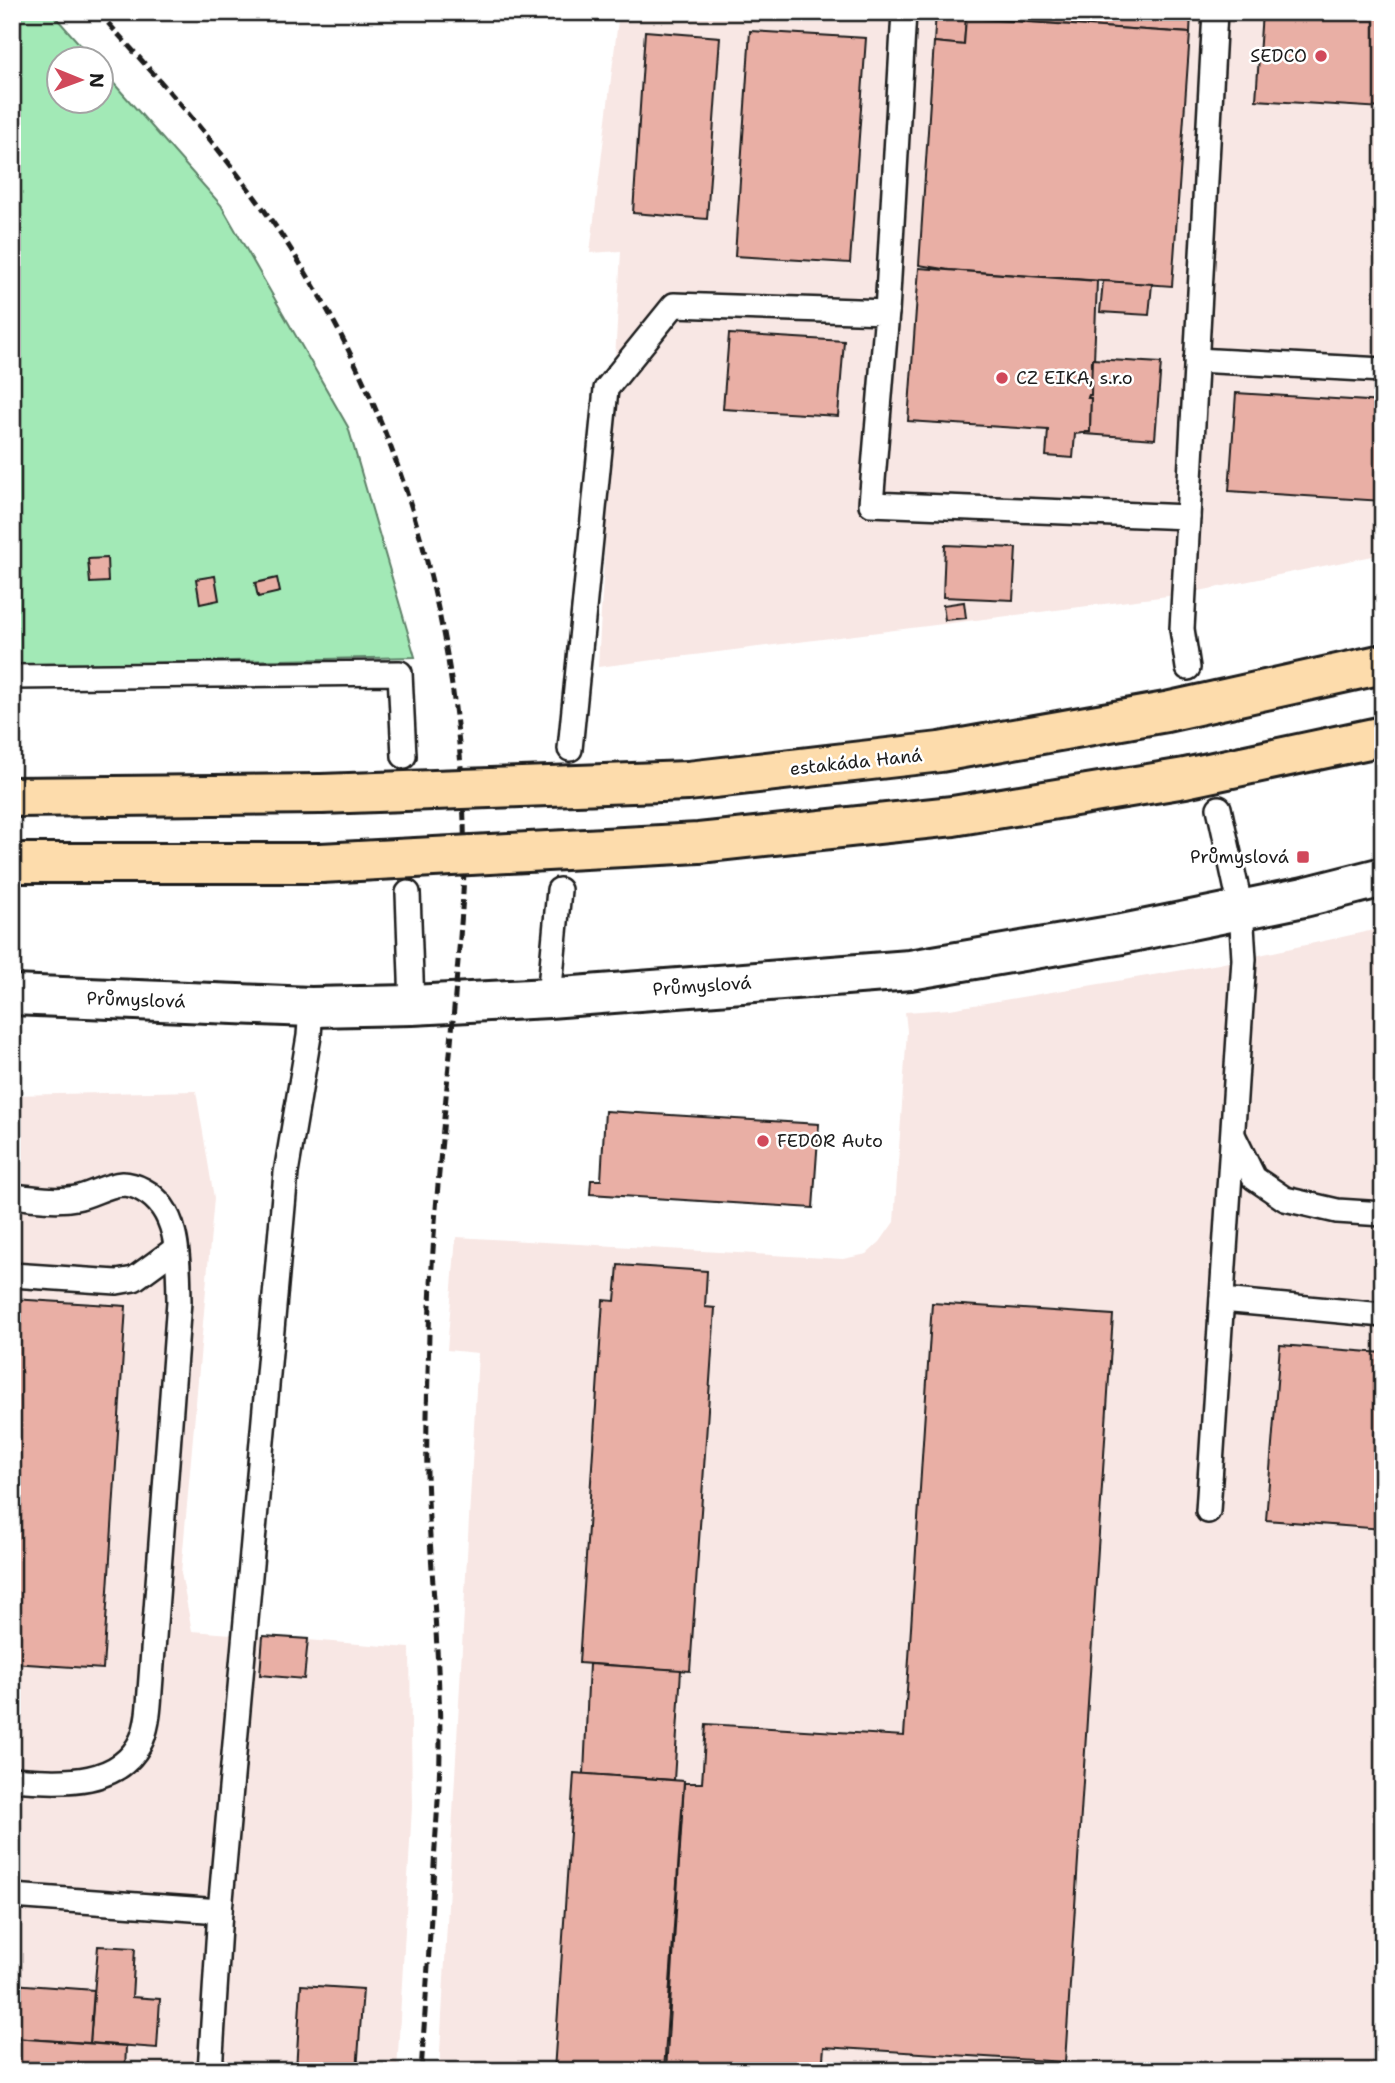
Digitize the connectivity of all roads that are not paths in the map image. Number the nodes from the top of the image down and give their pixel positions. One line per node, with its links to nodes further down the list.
1 (904, 12): 3 (lane)
2 (1215, 12): 4 (lane)
3 (887, 312): 6 (lane); 11 (lane)
4 (1196, 359): 5 (lane); 6 (lane)
5 (1383, 370)
6 (1188, 517): 8 (lane)
7 (1383, 664): 13 (highway, estakáda Haná, bridge)
8 (1188, 668)
9 (12, 677): 12 (lane)
10 (1383, 736): 15 (highway, bridge)
11 (570, 749)
12 (404, 756)
13 (12, 797)
14 (1219, 808): 19 (lane)
15 (12, 863)
16 (1383, 877): 19 (street, Průmyslová)
17 (559, 890): 21 (lane)
18 (408, 893): 22 (lane)
19 (1241, 909): 21 (street, Průmyslová); 24 (lane)
20 (12, 995): 23 (street, Průmyslová)
21 (549, 998): 22 (street, Průmyslová)
22 (412, 1005): 23 (street, Průmyslová)
23 (311, 1007): 34 (lane)
24 (1233, 1135): 26 (lane); 29 (lane)
25 (12, 1196): 27 (lane)
26 (1383, 1214)
27 (175, 1249): 28 (lane); 32 (lane)
28 (12, 1275)
29 (1222, 1300): 30 (lane); 31 (lane)
30 (1383, 1315)
31 (1208, 1511)
32 (12, 1779)
33 (12, 1896): 34 (lane)
34 (220, 1911): 35 (lane)
35 (210, 2071)

